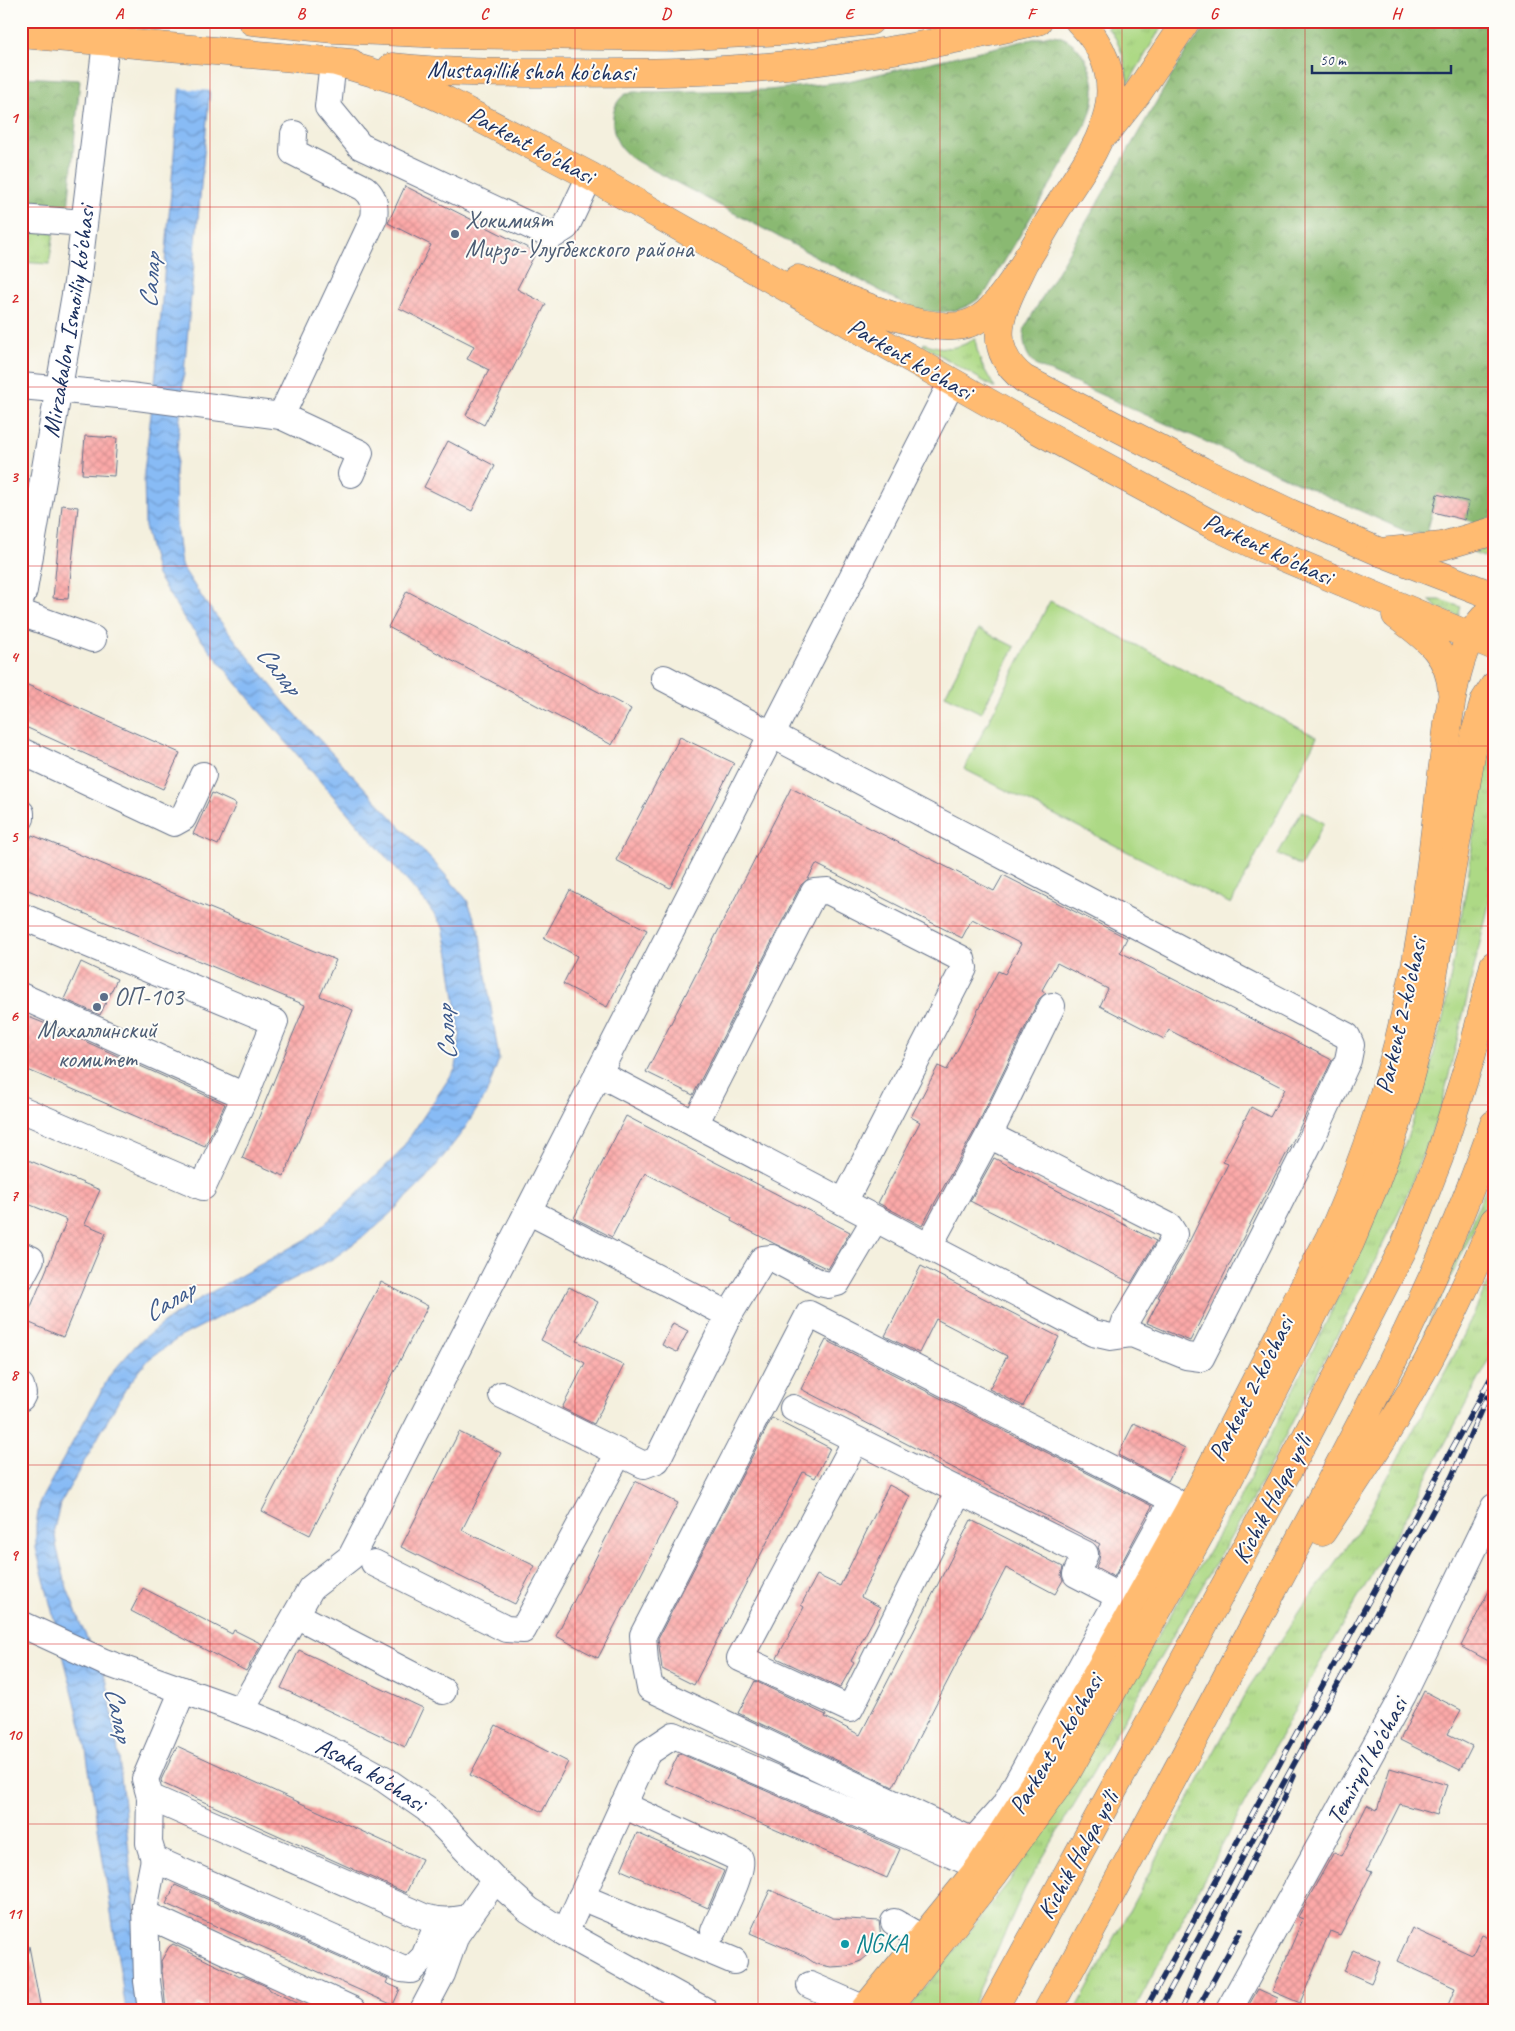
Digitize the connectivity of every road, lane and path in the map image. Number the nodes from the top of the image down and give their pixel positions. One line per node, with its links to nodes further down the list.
1 (870, 21): 5 (main road, Mustaqillik shoh ko'chasi)
2 (1038, 21): 8 (main road, Mustaqillik shoh ko'chasi)
3 (1079, 21): 10 (main road)
4 (1186, 21): 10 (main road)
5 (260, 22)
6 (21, 34): 7 (main road, Mustaqillik shoh ko'chasi)
7 (114, 43): 8 (main road, Mustaqillik shoh ko'chasi); 13 (street, Mirzakalon Ismoiliy ko'chasi)
8 (333, 60): 11 (main road, Parkent ko'chasi); 11 (street)
9 (294, 134): 19 (street)
10 (1092, 151): 15 (main road)
11 (590, 176): 14 (main road, Parkent ko'chasi)
12 (21, 218): 13 (street)
13 (84, 223): 18 (street, Mirzakalon Ismoiliy ko'chasi)
14 (719, 250): 15 (main road); 16 (main road, Parkent ko'chasi)
15 (1028, 256): 22 (main road, Parkent ko'chasi)
16 (952, 382): 23 (main road, Parkent ko'chasi); 41 (street)
17 (21, 386): 18 (street)
18 (59, 390): 19 (street); 25 (street, Mirzakalon Ismoiliy ko'chasi)
19 (281, 416): 20 (street)
20 (351, 474)
21 (1494, 531): 22 (main road)
22 (1380, 552): 24 (main road, Parkent ko'chasi)
23 (1362, 591): 29 (main road, Parkent ko'chasi); 32 (main road, Parkent 2-ko'chasi)
24 (1494, 596)
25 (21, 598)
26 (1494, 610): 29 (main road, Parkent 2-ko'chasi)
27 (21, 613): 28 (street)
28 (93, 639)
29 (1482, 642): 32 (main road, Parkent 2-ko'chasi)
30 (664, 678): 56 (street)
31 (1494, 686): 66 (main road)
32 (1452, 692): 66 (main road, Parkent 2-ko'chasi)
33 (21, 750): 34 (street)
34 (203, 775)
35 (21, 813): 36 (street)
36 (21, 818)
37 (21, 916): 42 (street)
38 (1494, 965): 94 (main road, Kichik Halqa yo'li)
39 (21, 996): 42 (street)
40 (1052, 1006): 46 (street)
41 (598, 1073): 44 (street); 48 (street)
42 (245, 1096): 43 (street)
43 (21, 1109)
44 (695, 1124): 47 (street); 47 (street)
45 (1494, 1124): 69 (main road, Kichik Halqa yo'li)
46 (989, 1135): 51 (street); 56 (street)
47 (844, 1202): 49 (street)
48 (528, 1211): 55 (street); 67 (street)
49 (875, 1219): 51 (street); 55 (street)
50 (1494, 1221): 69 (main road)
51 (929, 1246): 56 (street)
52 (21, 1255): 53 (street)
53 (21, 1278)
54 (809, 1314): 54 (street)
55 (729, 1315): 62 (street)
56 (1120, 1335)
57 (21, 1386): 59 (street)
58 (502, 1395): 62 (street)
59 (21, 1398)
60 (793, 1408): 61 (street)
61 (856, 1440): 63 (street); 63 (street)
62 (619, 1453): 65 (street)
63 (959, 1491): 66 (street)
64 (1494, 1507): 96 (street, Temiryo'l ko'chasi)
65 (374, 1563)
66 (1146, 1610): 76 (main road, Parkent 2-ko'chasi); 93 (main road)
67 (296, 1615): 71 (street); 72 (street)
68 (21, 1624): 70 (street, Asaka ko'chasi)
69 (1229, 1673): 95 (main road, Kichik Halqa yo'li)
70 (183, 1690): 72 (street, Asaka ko'chasi); 73 (street)
71 (444, 1691)
72 (241, 1711): 77 (street, Asaka ko'chasi)
73 (150, 1797): 75 (street); 81 (street)
74 (623, 1805): 76 (street); 78 (street); 83 (street)
75 (154, 1859): 79 (street); 81 (street)
76 (980, 1867): 85 (main road, Parkent 2-ko'chasi)
77 (495, 1880): 80 (street); 84 (street, Asaka ko'chasi)
78 (581, 1898): 84 (street); 86 (street)
79 (146, 1915): 88 (street); 89 (street)
80 (467, 1918): 81 (street); 90 (street)
81 (439, 1921)
82 (894, 1922): 85 (street)
83 (714, 1931)
84 (565, 1933): 91 (street, Asaka ko'chasi)
85 (922, 1938): 92 (main road, Parkent 2-ko'chasi)
86 (734, 1961)
87 (810, 1985): 92 (street)
88 (151, 2010)
89 (353, 2010)
90 (423, 2010)
91 (704, 2010)
92 (864, 2010)
93 (886, 2010)
94 (993, 2010)
95 (1048, 2010)
96 (1229, 2010)

